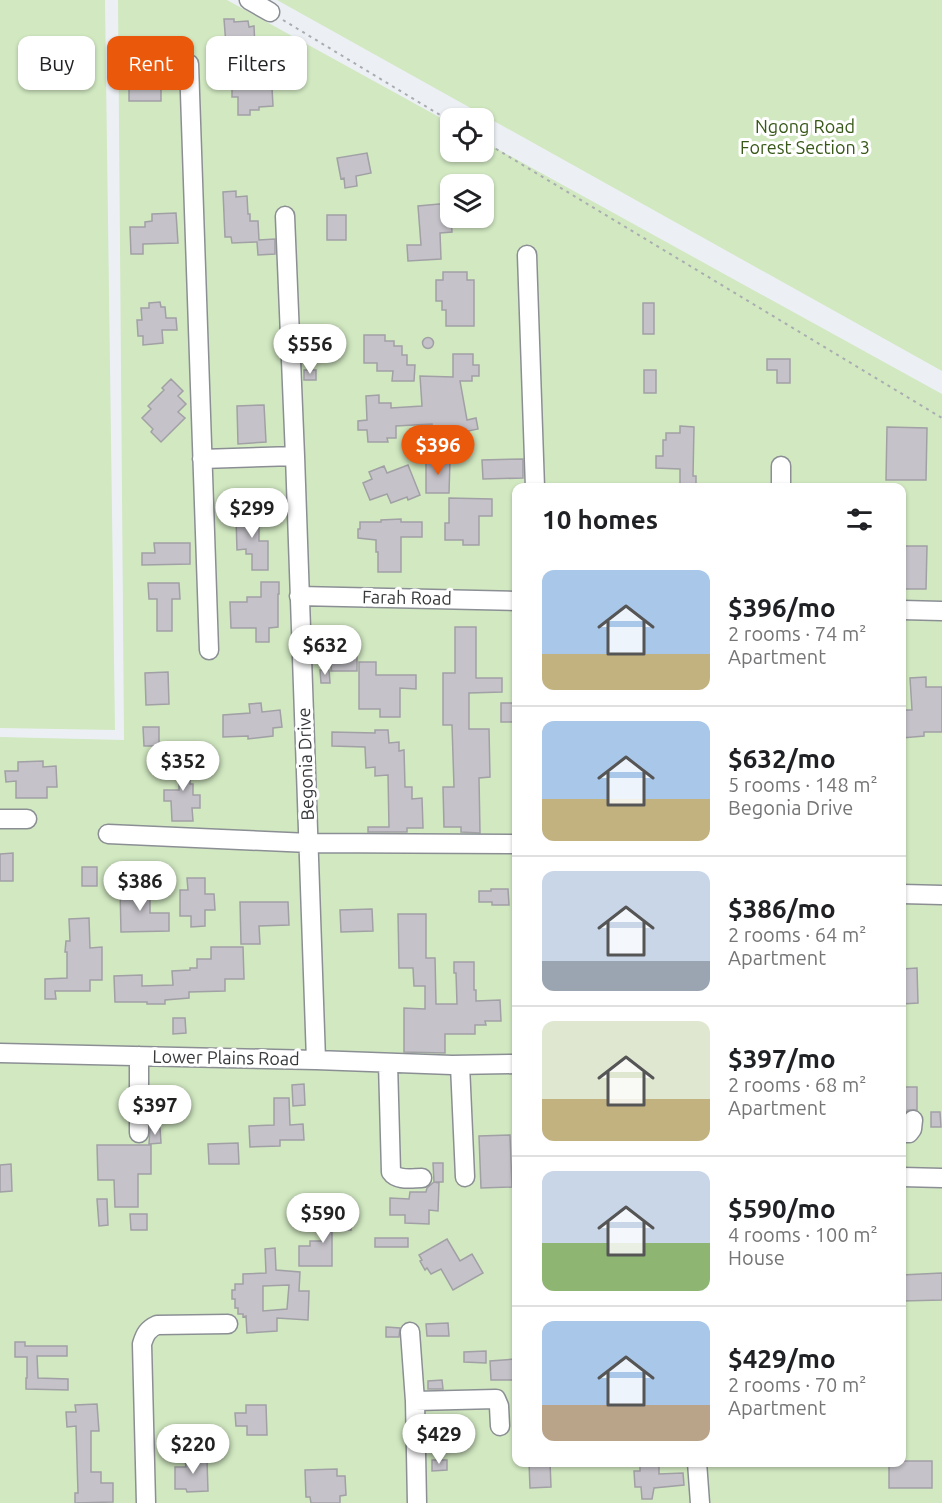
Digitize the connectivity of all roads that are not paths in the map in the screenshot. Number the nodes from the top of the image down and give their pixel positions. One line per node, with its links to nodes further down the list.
1 (249, 0): 2 (street)
2 (270, 12)
3 (190, 90): 7 (street)
4 (285, 216): 6 (street, Begonia Drive)
5 (527, 255): 9 (street)
6 (295, 456): 7 (street); 11 (street, Begonia Drive)
7 (202, 459): 15 (street)
8 (781, 466): 10 (street)
9 (535, 483)
10 (782, 483)
11 (299, 596): 12 (street, Farah Road); 19 (street, Begonia Drive)
12 (512, 600)
13 (906, 610): 14 (street)
14 (942, 611)
15 (209, 650)
16 (0, 819): 17 (street)
17 (27, 819)
18 (108, 834): 19 (street)
19 (309, 843): 20 (street); 25 (street, Begonia Drive)
20 (512, 844)
21 (906, 894): 22 (street)
22 (942, 895)
23 (0, 1053): 24 (street, Lower Plains Road)
24 (139, 1056): 25 (street, Lower Plains Road); 29 (street)
25 (316, 1059): 26 (street, Lower Plains Road)
26 (388, 1062): 28 (street, Lower Plains Road); 32 (street)
27 (512, 1064): 28 (street, Lower Plains Road)
28 (456, 1065): 30 (street)
29 (139, 1133)
30 (465, 1177)
31 (906, 1177): 33 (street)
32 (422, 1178)
33 (942, 1178)
34 (228, 1323): 39 (street)
35 (410, 1332): 36 (street)
36 (415, 1401): 37 (street); 40 (street)
37 (500, 1426)
38 (697, 1467): 41 (street)
39 (146, 1503)
40 (417, 1503)
41 (700, 1503)

